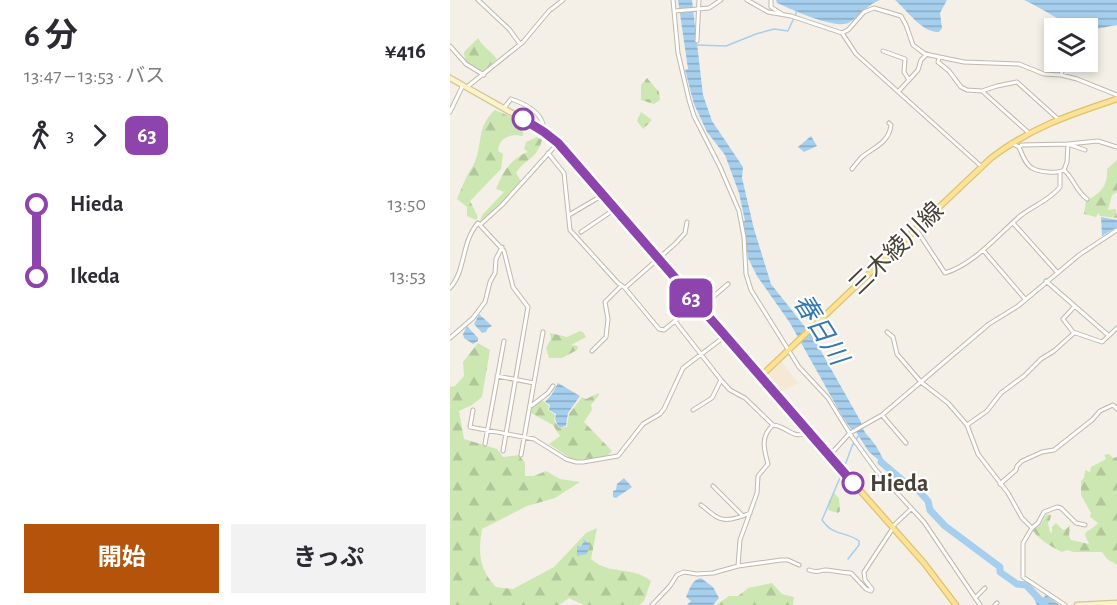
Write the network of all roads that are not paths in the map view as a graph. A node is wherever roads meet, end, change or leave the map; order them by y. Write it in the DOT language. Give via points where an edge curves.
graph roads {
  1 [pos="478,0"];
  2 [pos="562,0"];
  3 [pos="674,0"];
  4 [pos="699,0"];
  5 [pos="721,0"];
  6 [pos="747,0"];
  7 [pos="771,0"];
  8 [pos="698,8"];
  9 [pos="676,11"];
  10 [pos="784,15"];
  11 [pos="842,33"];
  12 [pos="698,41"];
  13 [pos="520,44"];
  14 [pos="450,46"];
  15 [pos="883,51"];
  16 [pos="927,54"];
  17 [pos="939,58"];
  18 [pos="1062,72"];
  19 [pos="484,75"];
  20 [pos="1061,75"];
  21 [pos="450,78"];
  22 [pos="909,80"];
  23 [pos="465,86"];
  24 [pos="898,92"];
  25 [pos="982,92"];
  26 [pos="1117,97"];
  27 [pos="504,108"];
  28 [pos="450,112"];
  29 [pos="1058,119"];
  30 [pos="889,123"];
  31 [pos="544,132"];
  32 [pos="1029,133"];
  33 [pos="558,143"];
  34 [pos="1011,144"];
  35 [pos="1068,144"];
  36 [pos="1019,147"];
  37 [pos="1117,147"];
  38 [pos="1085,150"];
  39 [pos="548,153"];
  40 [pos="982,167"];
  41 [pos="852,169"];
  42 [pos="1062,172"];
  43 [pos="603,195"];
  44 [pos="1087,199"];
  45 [pos="615,209"];
  46 [pos="569,215"];
  47 [pos="687,222"];
  48 [pos="1013,223"];
  49 [pos="480,225"];
  50 [pos="916,229"];
  51 [pos="1117,230"];
  52 [pos="581,232"];
  53 [pos="502,247"];
  54 [pos="983,250"];
  55 [pos="659,260"];
  56 [pos="1057,272"];
  57 [pos="1046,281"];
  58 [pos="728,284"];
  59 [pos="623,287"];
  60 [pos="450,288"];
  61 [pos="1025,299"];
  62 [pos="1074,306"];
  63 [pos="700,308"];
  64 [pos="675,321"];
  65 [pos="1117,327"];
  66 [pos="543,332"];
  67 [pos="888,332"];
  68 [pos="1074,333"];
  69 [pos="1108,335"];
  70 [pos="725,336"];
  71 [pos="450,338"];
  72 [pos="504,341"];
  73 [pos="592,351"];
  74 [pos="789,351"];
  75 [pos="701,355"];
  76 [pos="497,376"];
  77 [pos="760,377"];
  78 [pos="516,380"];
  79 [pos="721,380"];
  80 [pos="921,382"];
  81 [pos="534,383"];
  82 [pos="553,386"];
  83 [pos="530,407"];
  84 [pos="1117,409"];
  85 [pos="473,410"];
  86 [pos="693,410"];
  87 [pos="882,415"];
  88 [pos="773,425"];
  89 [pos="967,425"];
  90 [pos="488,430"];
  91 [pos="808,432"];
  92 [pos="850,433"];
  93 [pos="506,434"];
  94 [pos="524,437"];
  95 [pos="906,443"];
  96 [pos="485,444"];
  97 [pos="502,451"];
  98 [pos="521,455"];
  99 [pos="829,457"];
  100 [pos="1000,484"];
  101 [pos="713,486"];
  102 [pos="701,505"];
  103 [pos="911,508"];
  104 [pos="751,512"];
  105 [pos="743,516"];
  106 [pos="1085,525"];
  107 [pos="892,527"];
  108 [pos="1032,528"];
  109 [pos="800,565"];
  110 [pos="738,566"];
  111 [pos="809,570"];
  112 [pos="985,588"];
  113 [pos="975,598"];
  114 [pos="1117,603"];
  115 [pos="652,605"];
  116 [pos="956,605"];
  117 [pos="980,605"];
  118 [pos="1065,605"];
  119 [pos="1077,605"];
  1 -- 13 [label="street" via="510,29"];
  2 -- 13 [label="street"];
  3 -- 9 [label="street"];
  4 -- 8 [label="street"];
  5 -- 8 [label="street" via="709,8"];
  6 -- 10 [label="street" via="768,12"];
  7 -- 10 [label="street" via="771,7"];
  8 -- 9 [label="street"];
  8 -- 12 [label="street"];
  9 -- 74 [label="street" via="680,63 691,109 739,211 747,281"];
  10 -- 11 [label="street"];
  11 -- 16 [label="street" via="874,8 904,20 913,45"];
  11 -- 24 [label="street" via="856,54"];
  13 -- 19 [label="street"];
  14 -- 19 [label="street" via="466,64"];
  15 -- 22 [label="street" via="905,59 904,72"];
  16 -- 17 [label="street"];
  16 -- 22 [label="street"];
  17 -- 20 [label="street" via="1019,64 1044,74"];
  17 -- 25 [label="street" via="938,62 961,87"];
  18 -- 20 [label="street"];
  19 -- 23 [label="street"];
  20 -- 26 [label="street"];
  21 -- 23 [label="main road"];
  22 -- 24 [label="street"];
  23 -- 27 [label="main road"];
  23 -- 28 [label="street"];
  24 -- 40 [label="street"];
  25 -- 29 [label="street" via="1017,82"];
  25 -- 32 [label="street"];
  26 -- 29 [label="main road, 三木綾川線"];
  27 -- 31 [label="main road"];
  27 -- 31 [label="street" via="511,99 528,106 542,122"];
  29 -- 32 [label="main road, 三木綾川線"];
  30 -- 41 [label="street" via="889,135"];
  31 -- 33 [label="main road"];
  32 -- 34 [label="main road, 三木綾川線"];
  33 -- 39 [label="street"];
  33 -- 43 [label="main road"];
  34 -- 36 [label="street"];
  34 -- 40 [label="main road, 三木綾川線"];
  35 -- 36 [label="street"];
  35 -- 37 [label="street" via="1098,141"];
  35 -- 38 [label="street"];
  35 -- 42 [label="street"];
  36 -- 42 [label="street" via="1031,168"];
  39 -- 46 [label="street" via="564,173"];
  39 -- 49 [label="street"];
  40 -- 50 [label="main road, 三木綾川線"];
  42 -- 44 [label="street" via="1072,178"];
  42 -- 48 [label="street" via="1060,187 1053,196"];
  43 -- 45 [label="main road"];
  43 -- 46 [label="street"];
  45 -- 52 [label="street"];
  45 -- 55 [label="main road"];
  46 -- 59 [label="street" via="570,230"];
  47 -- 55 [label="street" via="685,233"];
  48 -- 54 [label="street"];
  48 -- 56 [label="street"];
  49 -- 53 [label="street"];
  49 -- 60 [label="street" via="471,233 459,275"];
  50 -- 54 [label="street" via="945,273 955,271"];
  50 -- 74 [label="main road, 三木綾川線"];
  51 -- 56 [label="street"];
  53 -- 71 [label="street" via="485,302"];
  53 -- 78 [label="street" via="513,287 528,307"];
  54 -- 61 [label="street"];
  55 -- 59 [label="street"];
  55 -- 63 [label="main road"];
  56 -- 57 [label="street"];
  57 -- 61 [label="street"];
  57 -- 62 [label="street"];
  58 -- 63 [label="street"];
  59 -- 64 [label="street" via="659,329 664,330"];
  59 -- 73 [label="street" via="605,302 606,337"];
  61 -- 80 [label="street"];
  62 -- 68 [label="street" via="1063,319"];
  62 -- 69 [label="street"];
  63 -- 64 [label="street" via="687,311"];
  63 -- 70 [label="main road"];
  64 -- 75 [label="street"];
  65 -- 69 [label="street"];
  66 -- 81 [label="street"];
  67 -- 80 [label="street" via="897,354"];
  68 -- 69 [label="street" via="1102,342"];
  68 -- 89 [label="street"];
  70 -- 75 [label="street"];
  70 -- 77 [label="main road"];
  72 -- 76 [label="street"];
  74 -- 77 [label="main road, 三木綾川線"];
  74 -- 92 [label="street" via="828,398"];
  75 -- 79 [label="street"];
  75 -- 94 [label="street" via="683,368 664,409 644,424 618,456 576,462"];
  76 -- 78 [label="street"];
  76 -- 90 [label="street"];
  77 -- 91 [label="main road"];
  78 -- 81 [label="street"];
  78 -- 93 [label="street"];
  79 -- 86 [label="street" via="712,398"];
  79 -- 88 [label="street"];
  80 -- 87 [label="street"];
  80 -- 89 [label="street" via="948,403"];
  81 -- 83 [label="street"];
  82 -- 83 [label="street"];
  83 -- 94 [label="street"];
  84 -- 100 [label="street" via="1113,405 1103,409 1054,450 1022,461"];
  85 -- 90 [label="street" via="470,427"];
  87 -- 92 [label="street"];
  87 -- 95 [label="street"];
  88 -- 91 [label="street" via="793,435"];
  88 -- 104 [label="street" via="764,436 768,464 758,476"];
  89 -- 100 [label="street" via="978,454"];
  90 -- 93 [label="street"];
  90 -- 96 [label="street"];
  91 -- 99 [label="main road"];
  92 -- 99 [label="street"];
  92 -- 103 [label="street" via="876,470"];
  93 -- 94 [label="street"];
  93 -- 97 [label="street"];
  94 -- 98 [label="street"];
  99 -- 107 [label="main road"];
  100 -- 108 [label="street"];
  101 -- 105 [label="street"];
  102 -- 105 [label="street" via="722,519"];
  103 -- 107 [label="street"];
  103 -- 113 [label="street" via="929,528"];
  104 -- 105 [label="street"];
  104 -- 110 [label="street" via="740,540"];
  106 -- 108 [label="street" via="1076,523 1057,507 1044,512"];
  107 -- 111 [label="street" via="864,572 871,591 851,573"];
  107 -- 116 [label="main road"];
  108 -- 118 [label="street" via="1023,543 1023,577"];
  109 -- 110 [label="street" via="781,560"];
  110 -- 115 [label="street" via="713,573 677,575"];
  112 -- 113 [label="street"];
  113 -- 117 [label="street"];
  114 -- 119 [label="main road"];
}
